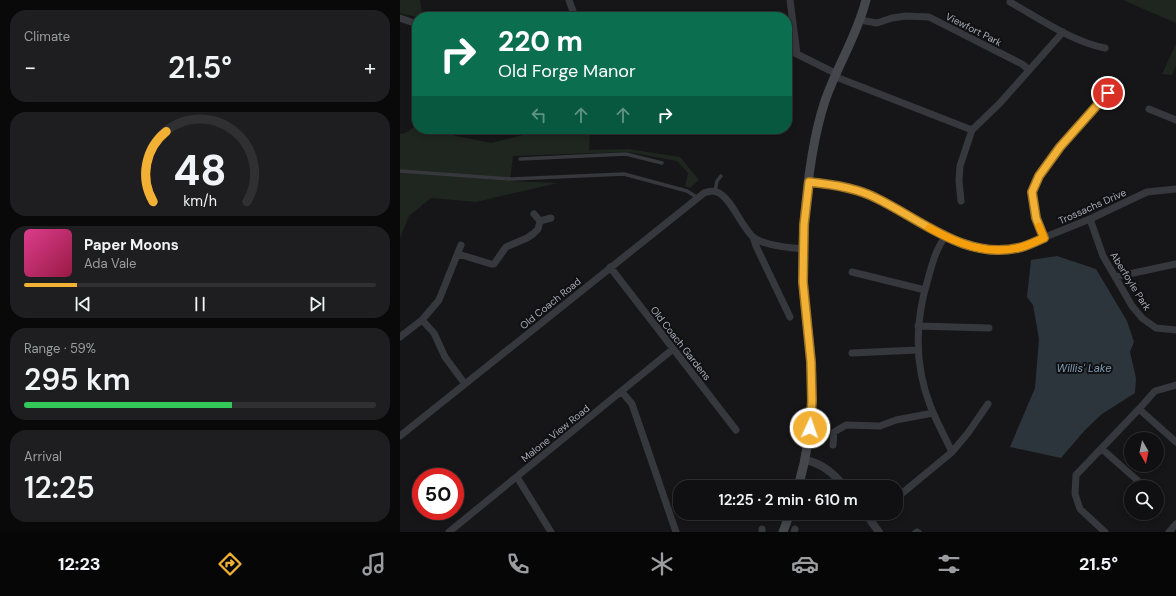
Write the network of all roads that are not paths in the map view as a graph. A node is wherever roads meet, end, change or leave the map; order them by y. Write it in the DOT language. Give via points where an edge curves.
graph roads {
  1 [pos="569,0"];
  2 [pos="790,0"];
  3 [pos="866,0"];
  4 [pos="1010,2"];
  5 [pos="573,12"];
  6 [pos="792,12"];
  7 [pos="792,15"];
  8 [pos="400,18"];
  9 [pos="860,20"];
  10 [pos="412,22"];
  11 [pos="1063,32"];
  12 [pos="1105,48"];
  13 [pos="792,52"];
  14 [pos="797,54"];
  15 [pos="1029,70"];
  16 [pos="836,76"];
  17 [pos="1108,93"];
  18 [pos="1149,109"];
  19 [pos="1176,120"];
  20 [pos="972,130"];
  21 [pos="520,159"];
  22 [pos="662,163"];
  23 [pos="400,171"];
  24 [pos="720,176"];
  25 [pos="809,182"];
  26 [pos="1176,189"];
  27 [pos="715,192"];
  28 [pos="698,198"];
  29 [pos="961,201"];
  30 [pos="534,214"];
  31 [pos="551,218"];
  32 [pos="1090,219"];
  33 [pos="540,221"];
  34 [pos="753,237"];
  35 [pos="945,237"];
  36 [pos="1044,238"];
  37 [pos="460,245"];
  38 [pos="804,249"];
  39 [pos="458,254"];
  40 [pos="1176,264"];
  41 [pos="610,267"];
  42 [pos="852,272"];
  43 [pos="1115,277"];
  44 [pos="924,290"];
  45 [pos="790,317"];
  46 [pos="422,320"];
  47 [pos="918,326"];
  48 [pos="989,328"];
  49 [pos="1176,330"];
  50 [pos="400,337"];
  51 [pos="674,350"];
  52 [pos="917,350"];
  53 [pos="852,353"];
  54 [pos="465,384"];
  55 [pos="1176,385"];
  56 [pos="622,392"];
  57 [pos="988,404"];
  58 [pos="1139,409"];
  59 [pos="934,413"];
  60 [pos="736,430"];
  61 [pos="400,436"];
  62 [pos="1176,442"];
  63 [pos="834,445"];
  64 [pos="1102,449"];
  65 [pos="952,452"];
  66 [pos="805,460"];
  67 [pos="517,477"];
  68 [pos="800,480"];
  69 [pos="838,480"];
  70 [pos="1137,480"];
  71 [pos="903,493"];
  72 [pos="787,520"];
  73 [pos="870,520"];
  74 [pos="1176,524"];
  75 [pos="449,532"];
  76 [pos="551,532"];
  77 [pos="676,532"];
  78 [pos="783,532"];
  79 [pos="879,532"];
  80 [pos="914,532"];
  81 [pos="920,532"];
  82 [pos="1105,532"];
  83 [pos="1169,532"];
  1 -- 5 [label="street"];
  2 -- 6 [label="street"];
  3 -- 9 [label="main road"];
  4 -- 11 [label="street"];
  7 -- 14 [label="street"];
  8 -- 10 [label="street"];
  9 -- 15 [label="street, Viewfort Park" via="877,23 906,16 929,17 1022,64"];
  9 -- 16 [label="main road"];
  11 -- 12 [label="street" via="1091,45"];
  11 -- 15 [label="street"];
  13 -- 14 [label="street"];
  14 -- 16 [label="street"];
  15 -- 20 [label="street"];
  16 -- 20 [label="street"];
  16 -- 25 [label="main road" via="825,101 815,138"];
  17 -- 36 [label="street" via="1060,147 1039,176 1032,192 1036,218"];
  18 -- 19 [label="street"];
  20 -- 29 [label="street" via="960,166"];
  21 -- 22 [label="lane" via="626,154"];
  23 -- 28 [label="lane" via="511,179 624,174 687,191"];
  24 -- 27 [label="lane"];
  25 -- 35 [label="street, Trossachs Drive" via="850,189 876,197"];
  25 -- 38 [label="main road"];
  26 -- 32 [label="street, Trossachs Drive" via="1148,192"];
  27 -- 28 [label="street, Old Coach Road" via="704,193"];
  27 -- 34 [label="street" via="728,202"];
  28 -- 41 [label="street, Old Coach Road"];
  30 -- 33 [label="street"];
  31 -- 33 [label="street"];
  32 -- 36 [label="street, Trossachs Drive"];
  32 -- 43 [label="street, Aberfoyle Park" via="1103,256"];
  33 -- 39 [label="street" via="533,234 506,247 494,264"];
  34 -- 38 [label="street" via="787,248"];
  34 -- 45 [label="street"];
  35 -- 36 [label="street, Trossachs Drive" via="975,248 1002,250"];
  35 -- 44 [label="street" via="939,246"];
  37 -- 39 [label="street"];
  38 -- 66 [label="main road" via="803,282 812,401"];
  39 -- 46 [label="street" via="439,300"];
  40 -- 43 [label="street"];
  41 -- 51 [label="street, Old Coach Gardens"];
  41 -- 54 [label="street, Old Coach Road"];
  42 -- 44 [label="street"];
  43 -- 49 [label="street, Aberfoyle Park" via="1142,318 1156,328"];
  44 -- 47 [label="street"];
  46 -- 50 [label="street"];
  46 -- 54 [label="street" via="434,333 445,357"];
  47 -- 48 [label="street"];
  47 -- 52 [label="street"];
  51 -- 56 [label="street, Malone View Road"];
  51 -- 60 [label="street, Old Coach Gardens"];
  52 -- 53 [label="street"];
  52 -- 59 [label="street"];
  54 -- 61 [label="street, Old Coach Road"];
  55 -- 58 [label="street" via="1154,391"];
  56 -- 67 [label="street, Malone View Road"];
  56 -- 77 [label="street" via="632,404"];
  57 -- 65 [label="street"];
  58 -- 62 [label="street"];
  58 -- 64 [label="street"];
  59 -- 63 [label="street" via="896,420 880,426 846,425 834,432"];
  59 -- 65 [label="street"];
  64 -- 70 [label="street"];
  64 -- 82 [label="street" via="1076,475 1075,494 1080,509"];
  65 -- 71 [label="street"];
  66 -- 68 [label="main road"];
  66 -- 69 [label="street" via="820,464"];
  67 -- 75 [label="street, Malone View Road"];
  67 -- 76 [label="street"];
  72 -- 78 [label="main road"];
  73 -- 79 [label="street"];
  74 -- 83 [label="street"];
  80 -- 81 [label="lane"];
}
